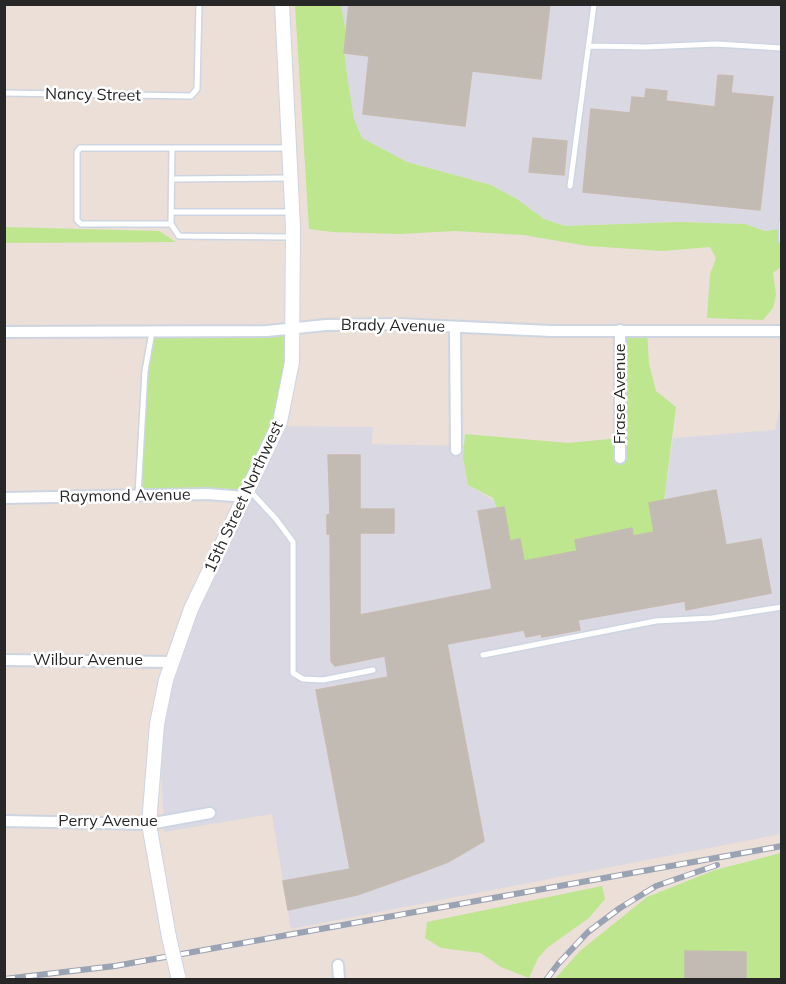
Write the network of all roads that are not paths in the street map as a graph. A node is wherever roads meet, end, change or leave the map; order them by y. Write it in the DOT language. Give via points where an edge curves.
graph roads {
  1 [pos="199,4"];
  2 [pos="282,4"];
  3 [pos="594,4"];
  4 [pos="589,46"];
  5 [pos="782,48"];
  6 [pos="4,93"];
  7 [pos="172,148"];
  8 [pos="290,148"];
  9 [pos="291,178"];
  10 [pos="172,179"];
  11 [pos="570,186"];
  12 [pos="172,212"];
  13 [pos="292,212"];
  14 [pos="782,222"];
  15 [pos="171,224"];
  16 [pos="293,237"];
  17 [pos="782,241"];
  18 [pos="455,327"];
  19 [pos="294,328"];
  20 [pos="152,330"];
  21 [pos="620,330"];
  22 [pos="782,331"];
  23 [pos="4,332"];
  24 [pos="456,450"];
  25 [pos="620,458"];
  26 [pos="247,494"];
  27 [pos="138,495"];
  28 [pos="4,498"];
  29 [pos="782,608"];
  30 [pos="483,655"];
  31 [pos="4,660"];
  32 [pos="171,662"];
  33 [pos="373,670"];
  34 [pos="210,813"];
  35 [pos="4,821"];
  36 [pos="149,824"];
  37 [pos="338,965"];
  38 [pos="178,978"];
  39 [pos="339,980"];
  1 -- 6 [label="lane, Nancy Street" via="197,89 190,96"];
  2 -- 8 [label="street, 15th Street Northwest"];
  3 -- 4 [label="lane"];
  4 -- 5 [label="lane" via="716,44"];
  4 -- 11 [label="lane"];
  7 -- 8 [label="lane"];
  7 -- 10 [label="lane"];
  7 -- 15 [label="lane" via="80,147 77,152 77,220 81,224"];
  8 -- 9 [label="street, 15th Street Northwest"];
  9 -- 10 [label="lane"];
  9 -- 13 [label="street, 15th Street Northwest"];
  10 -- 12 [label="lane"];
  12 -- 13 [label="lane"];
  12 -- 15 [label="lane"];
  13 -- 16 [label="street, 15th Street Northwest"];
  14 -- 17 [label="lane"];
  15 -- 16 [label="lane" via="179,236"];
  16 -- 19 [label="street, 15th Street Northwest"];
  18 -- 19 [label="street, Brady Avenue" via="326,324"];
  18 -- 21 [label="street, Brady Avenue"];
  18 -- 24 [label="street"];
  19 -- 20 [label="street, Brady Avenue"];
  19 -- 26 [label="street, 15th Street Northwest" via="287,396 280,422"];
  20 -- 23 [label="street, Brady Avenue"];
  20 -- 27 [label="lane" via="145,371"];
  21 -- 22 [label="street, Brady Avenue"];
  21 -- 25 [label="street, Frase Avenue"];
  26 -- 27 [label="street, Raymond Avenue"];
  26 -- 32 [label="street, 15th Street Northwest" via="191,609"];
  26 -- 33 [label="lane" via="276,519 293,542 293,673 303,679 324,680"];
  27 -- 28 [label="street, Raymond Avenue"];
  29 -- 30 [label="lane" via="656,621"];
  31 -- 32 [label="street, Wilbur Avenue"];
  32 -- 36 [label="street, 15th Street Northwest" via="157,724"];
  34 -- 36 [label="street, Perry Avenue"];
  35 -- 36 [label="street, Perry Avenue"];
  36 -- 38 [label="street, 15th Street Northwest, bridge"];
  37 -- 39 [label="street"];
}
